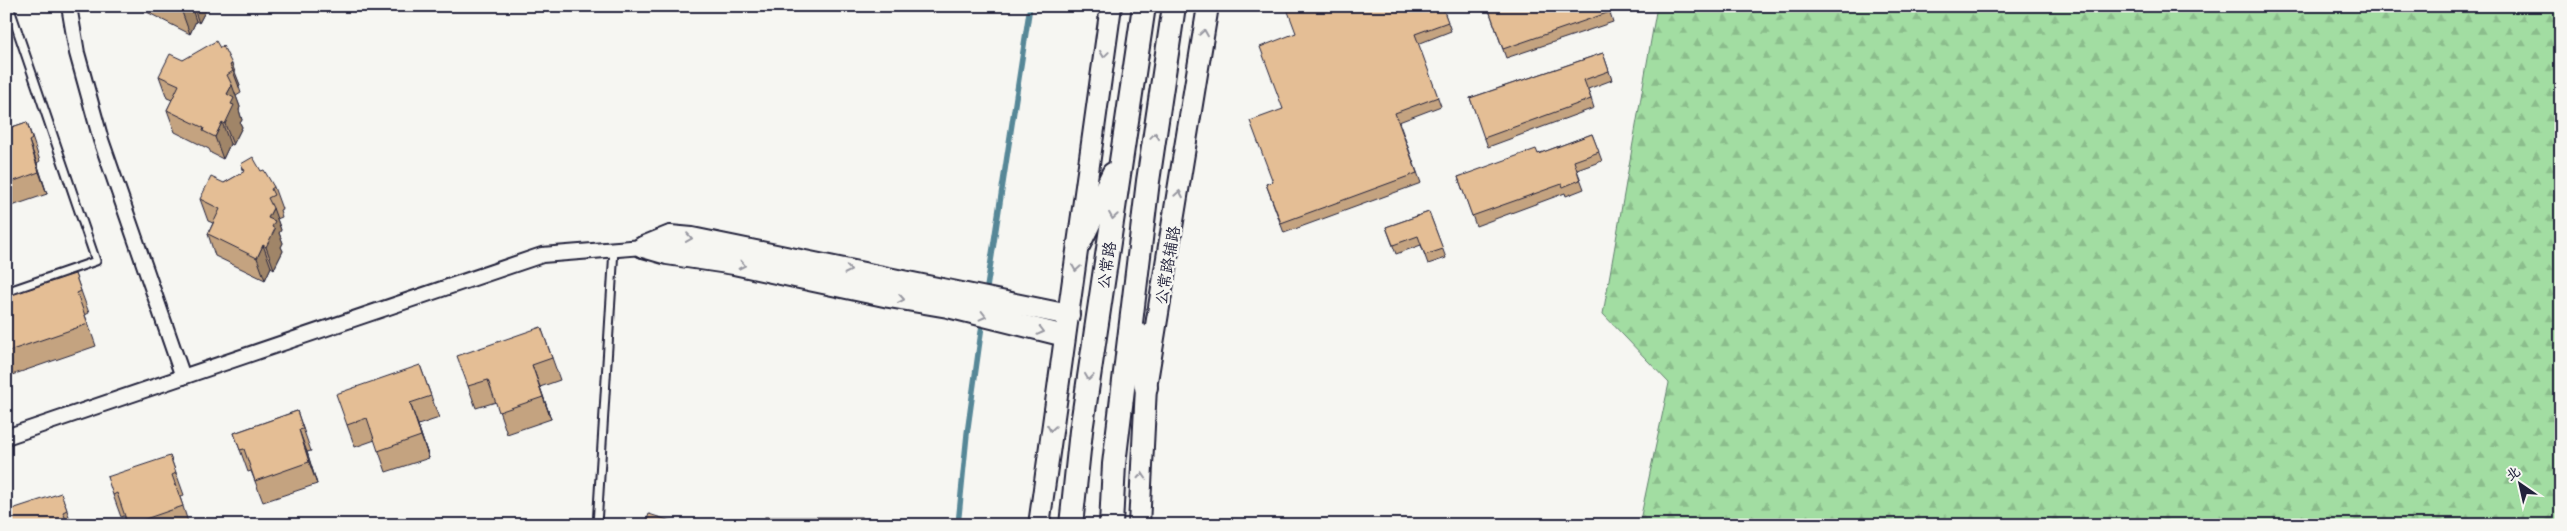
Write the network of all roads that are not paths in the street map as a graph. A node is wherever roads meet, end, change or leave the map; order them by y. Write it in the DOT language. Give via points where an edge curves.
graph roads {
  1 [pos="9,6"];
  2 [pos="69,6"];
  3 [pos="1111,6"];
  4 [pos="1144,6"];
  5 [pos="1174,6"];
  6 [pos="1208,6"];
  7 [pos="1124,151"];
  8 [pos="1079,244"];
  9 [pos="643,247"];
  10 [pos="614,249"];
  11 [pos="6,292"];
  12 [pos="1134,306"];
  13 [pos="1018,315"];
  14 [pos="1068,315"];
  15 [pos="1065,336"];
  16 [pos="183,377"];
  17 [pos="1146,387"];
  18 [pos="6,437"];
  19 [pos="597,525"];
  20 [pos="1039,525"];
  21 [pos="1071,525"];
  22 [pos="1111,525"];
  23 [pos="1139,525"];
  1 -- 11 [label="lane" via="96,261"];
  2 -- 16 [label="street" via="77,53 101,140"];
  3 -- 8 [label="main road, one-way"];
  4 -- 7 [label="main road, 公常路"];
  12 -- 5 [label="main road, 公常路, one-way" via="1148,181"];
  17 -- 6 [label="main road, 公常路辅路, one-way"];
  7 -- 8 [label="main road"];
  7 -- 21 [label="main road, 公常路, one-way" via="1081,431"];
  8 -- 14 [label="main road, one-way"];
  9 -- 10 [label="street"];
  9 -- 13 [label="main road, one-way" via="670,236 692,238"];
  10 -- 16 [label="street" via="542,255"];
  10 -- 19 [label="lane"];
  12 -- 17 [label="main road"];
  12 -- 22 [label="main road, 公常路" via="1114,464"];
  13 -- 14 [label="main road"];
  13 -- 15 [label="main road, one-way"];
  14 -- 15 [label="main road"];
  15 -- 20 [label="main road, one-way"];
  16 -- 18 [label="street"];
  23 -- 17 [label="main road, 公常路辅路, one-way"];
}
